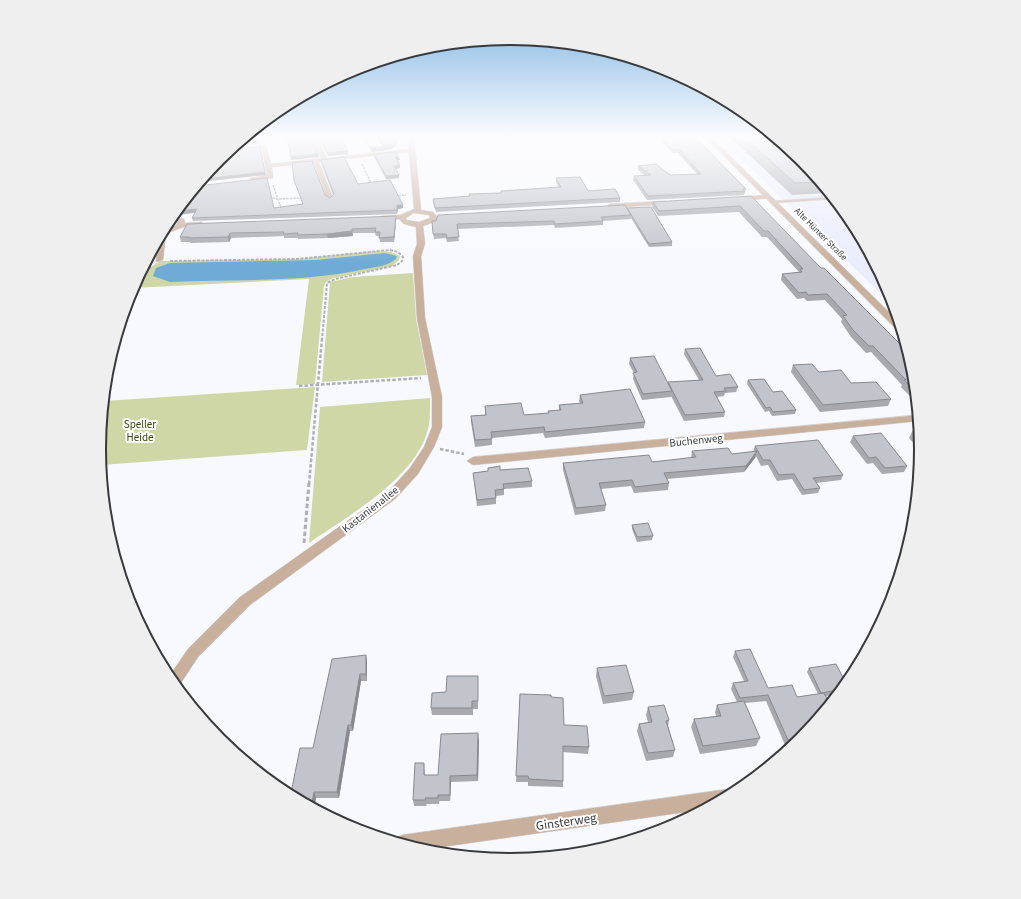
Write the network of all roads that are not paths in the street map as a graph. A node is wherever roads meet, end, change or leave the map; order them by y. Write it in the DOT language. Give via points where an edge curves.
graph roads {
  1 [pos="257,179"];
  2 [pos="323,179"];
  3 [pos="416,179"];
  4 [pos="751,179"];
  5 [pos="249,180"];
  6 [pos="330,198"];
  7 [pos="827,198"];
  8 [pos="729,199"];
  9 [pos="771,199"];
  10 [pos="673,202"];
  11 [pos="602,207"];
  12 [pos="418,211"];
  13 [pos="434,216"];
  14 [pos="442,216"];
  15 [pos="402,217"];
  16 [pos="371,219"];
  17 [pos="178,220"];
  18 [pos="211,224"];
  19 [pos="181,225"];
  20 [pos="419,225"];
  21 [pos="170,231"];
  22 [pos="161,246"];
  23 [pos="159,260"];
  24 [pos="895,323"];
  25 [pos="914,419"];
  26 [pos="473,462"];
  27 [pos="177,678"];
  28 [pos="714,799"];
  29 [pos="415,842"];
  1 -- 5 [label="street"];
  2 -- 6 [label="street"];
  3 -- 12 [label="street"];
  4 -- 9 [label="street, Alte Hünxer Straße"];
  7 -- 9 [label="lane"];
  8 -- 9 [label="street"];
  9 -- 24 [label="street, Alte Hünxer Straße"];
  10 -- 11 [label="street"];
  12 -- 13 [label="street"];
  12 -- 15 [label="street"];
  13 -- 14 [label="street"];
  13 -- 20 [label="street" via="433,220"];
  15 -- 16 [label="street"];
  15 -- 20 [label="street" via="406,223"];
  17 -- 19 [label="street" via="181,221"];
  18 -- 19 [label="street"];
  19 -- 21 [label="street"];
  20 -- 27 [label="street, Kastanienallee" via="421,244 417,256 421,318 437,397 437,427 429,448 414,471 391,496 245,602 193,653"];
  22 -- 23 [label="street"];
  25 -- 26 [label="street, Buchenweg"];
  28 -- 29 [label="street, Ginsterweg"];
}
